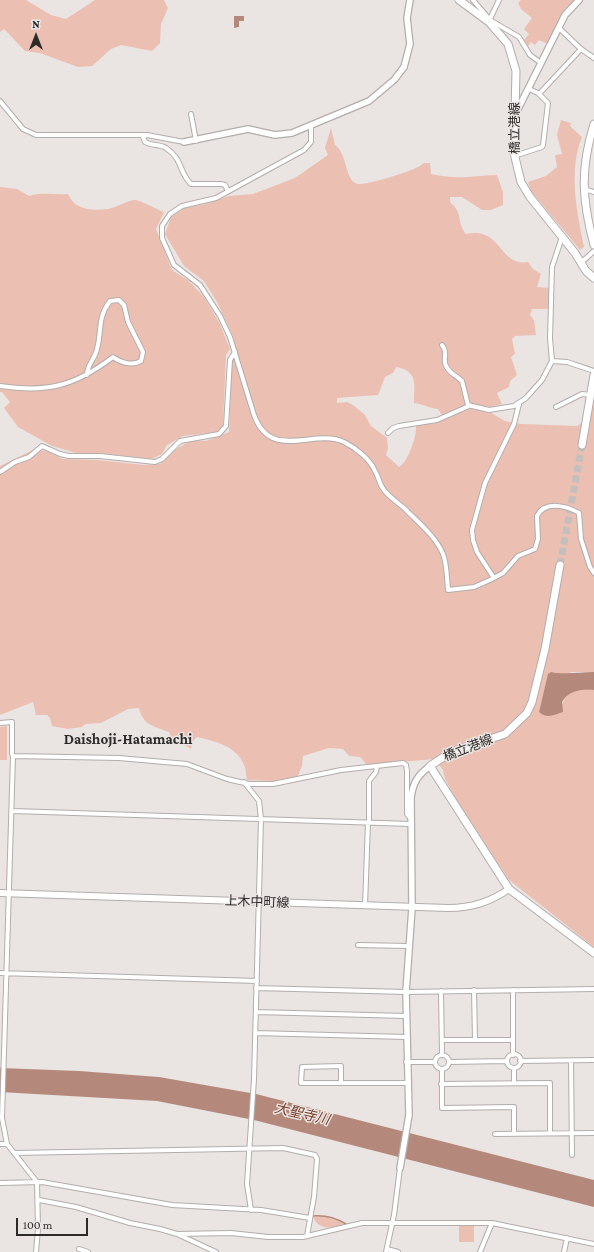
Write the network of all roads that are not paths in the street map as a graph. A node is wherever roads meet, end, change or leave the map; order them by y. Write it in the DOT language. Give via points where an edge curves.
graph roads {
  1 [pos="410,0"];
  2 [pos="458,0"];
  3 [pos="474,0"];
  4 [pos="499,0"];
  5 [pos="579,0"];
  6 [pos="490,21"];
  7 [pos="559,28"];
  8 [pos="581,49"];
  9 [pos="594,58"];
  10 [pos="541,63"];
  11 [pos="529,89"];
  12 [pos="539,94"];
  13 [pos="0,101"];
  14 [pos="190,114"];
  15 [pos="514,116"];
  16 [pos="594,124"];
  17 [pos="311,125"];
  18 [pos="147,135"];
  19 [pos="196,141"];
  20 [pos="184,142"];
  21 [pos="514,156"];
  22 [pos="583,189"];
  23 [pos="228,191"];
  24 [pos="594,192"];
  25 [pos="562,237"];
  26 [pos="594,246"];
  27 [pos="594,251"];
  28 [pos="580,260"];
  29 [pos="594,278"];
  30 [pos="442,346"];
  31 [pos="235,352"];
  32 [pos="552,361"];
  33 [pos="594,371"];
  34 [pos="87,375"];
  35 [pos="594,375"];
  36 [pos="0,386"];
  37 [pos="591,395"];
  38 [pos="519,404"];
  39 [pos="469,406"];
  40 [pos="556,408"];
  41 [pos="388,433"];
  42 [pos="582,445"];
  43 [pos="0,472"];
  44 [pos="560,565"];
  45 [pos="594,573"];
  46 [pos="494,578"];
  47 [pos="0,723"];
  48 [pos="14,756"];
  49 [pos="376,766"];
  50 [pos="430,766"];
  51 [pos="244,782"];
  52 [pos="13,811"];
  53 [pos="261,819"];
  54 [pos="368,822"];
  55 [pos="411,822"];
  56 [pos="509,889"];
  57 [pos="0,893"];
  58 [pos="10,893"];
  59 [pos="259,902"];
  60 [pos="365,907"];
  61 [pos="412,908"];
  62 [pos="358,945"];
  63 [pos="409,946"];
  64 [pos="594,953"];
  65 [pos="0,973"];
  66 [pos="8,973"];
  67 [pos="256,981"];
  68 [pos="256,988"];
  69 [pos="594,989"];
  70 [pos="474,990"];
  71 [pos="513,990"];
  72 [pos="441,991"];
  73 [pos="406,992"];
  74 [pos="256,1012"];
  75 [pos="406,1016"];
  76 [pos="255,1033"];
  77 [pos="406,1037"];
  78 [pos="442,1040"];
  79 [pos="475,1040"];
  80 [pos="513,1040"];
  81 [pos="442,1055"];
  82 [pos="513,1055"];
  83 [pos="571,1060"];
  84 [pos="594,1060"];
  85 [pos="520,1061"];
  86 [pos="406,1062"];
  87 [pos="435,1062"];
  88 [pos="449,1062"];
  89 [pos="507,1062"];
  90 [pos="514,1068"];
  91 [pos="442,1069"];
  92 [pos="341,1083"];
  93 [pos="407,1083"];
  94 [pos="514,1083"];
  95 [pos="441,1084"];
  96 [pos="550,1133"];
  97 [pos="572,1133"];
  98 [pos="594,1133"];
  99 [pos="495,1134"];
  100 [pos="514,1134"];
  101 [pos="0,1144"];
  102 [pos="7,1144"];
  103 [pos="249,1150"];
  104 [pos="14,1153"];
  105 [pos="572,1155"];
  106 [pos="400,1168"];
  107 [pos="37,1182"];
  108 [pos="0,1183"];
  109 [pos="39,1200"];
  110 [pos="251,1210"];
  111 [pos="310,1218"];
  112 [pos="492,1222"];
  113 [pos="392,1223"];
  114 [pos="177,1234"];
  115 [pos="307,1236"];
  116 [pos="567,1238"];
  117 [pos="594,1244"];
  118 [pos="79,1249"];
  119 [pos="387,1250"];
  120 [pos="36,1252"];
  121 [pos="88,1252"];
  122 [pos="216,1252"];
  123 [pos="398,1252"];
  124 [pos="480,1252"];
  125 [pos="564,1252"];
  1 -- 17 [label="street" via="407,18 410,48 400,74 369,101"];
  2 -- 6 [label="main road, 橋立港線"];
  3 -- 6 [label="street"];
  4 -- 6 [label="street"];
  5 -- 7 [label="street"];
  6 -- 10 [label="street" via="519,37 530,55"];
  6 -- 15 [label="main road, 橋立港線" via="506,40 514,60"];
  7 -- 8 [label="street"];
  7 -- 10 [label="street"];
  8 -- 9 [label="street"];
  8 -- 12 [label="street"];
  10 -- 11 [label="street"];
  11 -- 12 [label="street"];
  11 -- 15 [label="street"];
  12 -- 21 [label="street" via="548,106 543,145"];
  13 -- 18 [label="street" via="23,129 36,135"];
  14 -- 19 [label="street"];
  15 -- 21 [label="main road, 橋立港線"];
  16 -- 22 [label="main road" via="585,160"];
  17 -- 19 [label="street" via="284,134 248,130"];
  17 -- 23 [label="street" via="311,142 304,150"];
  18 -- 20 [label="street"];
  18 -- 23 [label="street" via="143,137 145,142 162,146 176,156 191,184 225,185"];
  19 -- 20 [label="street"];
  21 -- 25 [label="main road, 橋立港線" via="525,190"];
  22 -- 24 [label="street"];
  22 -- 26 [label="main road"];
  23 -- 31 [label="street" via="209,201 192,202 182,206 167,217 161,231 174,265 205,291 220,316"];
  25 -- 28 [label="main road, 橋立港線"];
  25 -- 32 [label="street" via="552,267"];
  27 -- 28 [label="street" via="584,260"];
  28 -- 29 [label="main road, 橋立港線" via="586,271"];
  30 -- 39 [label="street" via="446,351 446,366 452,375 461,379"];
  31 -- 43 [label="street" via="230,360 226,426 219,434 180,441 162,459 155,462 64,455 42,446 29,457"];
  31 -- 46 [label="street" via="254,414 263,430 276,439 287,442 337,440 362,455 375,470 385,492 420,524 437,544 444,559 448,590 474,587"];
  32 -- 33 [label="street" via="566,362"];
  32 -- 38 [label="street" via="538,387"];
  34 -- 34 [label="street" via="113,358 126,363 138,362 142,358 143,352 128,322 124,305 119,300 110,301 102,316 97,350 87,368"];
  34 -- 36 [label="street" via="56,387 24,389"];
  35 -- 37 [label="main road"];
  37 -- 40 [label="street" via="582,394"];
  37 -- 42 [label="main road"];
  38 -- 39 [label="street" via="489,410"];
  38 -- 46 [label="street" via="514,424 485,483 472,530 477,552"];
  39 -- 41 [label="street" via="437,420 399,426"];
  44 -- 50 [label="main road, 橋立港線" via="545,648 527,713 505,734 450,752"];
  45 -- 46 [label="street" via="581,539 579,513 554,505 537,516 536,549 518,556"];
  47 -- 48 [label="street" via="12,722"];
  48 -- 51 [label="street" via="119,758 187,764 227,779"];
  48 -- 52 [label="street"];
  49 -- 51 [label="street" via="334,771 273,784"];
  49 -- 54 [label="street" via="376,772 369,781"];
  49 -- 55 [label="street" via="400,763 406,765 407,814"];
  50 -- 55 [label="street" via="418,775 413,786"];
  50 -- 56 [label="main road, 橋立港線"];
  51 -- 53 [label="street" via="259,801"];
  52 -- 53 [label="street"];
  52 -- 58 [label="street"];
  53 -- 54 [label="street"];
  53 -- 59 [label="street"];
  54 -- 55 [label="street"];
  54 -- 60 [label="street"];
  55 -- 61 [label="street"];
  56 -- 61 [label="main road, 上木中町線" via="490,901 470,907"];
  56 -- 64 [label="main road, 橋立港線"];
  57 -- 58 [label="main road, 上木中町線"];
  58 -- 59 [label="main road, 上木中町線"];
  58 -- 66 [label="street"];
  59 -- 60 [label="main road, 上木中町線"];
  59 -- 67 [label="street"];
  60 -- 61 [label="main road, 上木中町線"];
  61 -- 63 [label="street"];
  62 -- 63 [label="street"];
  63 -- 73 [label="street"];
  65 -- 66 [label="street"];
  66 -- 67 [label="street"];
  66 -- 102 [label="street" via="2,1118"];
  67 -- 68 [label="street"];
  68 -- 73 [label="street"];
  68 -- 74 [label="street"];
  69 -- 71 [label="street"];
  70 -- 71 [label="street"];
  70 -- 72 [label="street"];
  70 -- 79 [label="street"];
  71 -- 80 [label="street"];
  72 -- 73 [label="street"];
  72 -- 78 [label="street"];
  73 -- 75 [label="street"];
  74 -- 75 [label="street"];
  74 -- 76 [label="street"];
  75 -- 77 [label="street"];
  76 -- 77 [label="street"];
  76 -- 103 [label="street"];
  77 -- 86 [label="street"];
  78 -- 79 [label="street"];
  78 -- 81 [label="street"];
  79 -- 80 [label="street"];
  80 -- 82 [label="street"];
  81 -- 87 [label="street" via="436,1057"];
  81 -- 88 [label="street" via="447,1057"];
  82 -- 85 [label="street" via="519,1057"];
  82 -- 89 [label="street"];
  83 -- 84 [label="street"];
  83 -- 85 [label="street"];
  83 -- 97 [label="street"];
  85 -- 90 [label="street"];
  86 -- 87 [label="street"];
  86 -- 93 [label="street"];
  87 -- 91 [label="street" via="436,1066"];
  88 -- 89 [label="street"];
  88 -- 91 [label="street"];
  89 -- 90 [label="street"];
  90 -- 94 [label="street"];
  91 -- 95 [label="street"];
  92 -- 92 [label="street" via="301,1083 302,1067 341,1066"];
  92 -- 93 [label="street"];
  93 -- 106 [label="street" via="408,1121"];
  94 -- 95 [label="street"];
  94 -- 96 [label="street" via="550,1083"];
  95 -- 100 [label="street" via="442,1108 514,1107"];
  96 -- 97 [label="street"];
  96 -- 100 [label="street"];
  97 -- 98 [label="street"];
  97 -- 105 [label="street"];
  99 -- 100 [label="street"];
  101 -- 102 [label="street"];
  102 -- 104 [label="street"];
  103 -- 104 [label="street"];
  103 -- 110 [label="street" via="248,1184"];
  103 -- 111 [label="street" via="286,1149 315,1155 315,1190"];
  104 -- 107 [label="street"];
  106 -- 113 [label="street"];
  107 -- 108 [label="street"];
  107 -- 109 [label="street"];
  107 -- 110 [label="street" via="172,1204"];
  109 -- 114 [label="street" via="76,1207"];
  109 -- 120 [label="street"];
  110 -- 111 [label="street"];
  111 -- 115 [label="street"];
  112 -- 113 [label="street"];
  112 -- 116 [label="street"];
  112 -- 124 [label="street"];
  113 -- 115 [label="street" via="362,1223"];
  113 -- 119 [label="street"];
  114 -- 115 [label="street"];
  114 -- 122 [label="street"];
  116 -- 117 [label="street"];
  116 -- 125 [label="street"];
  118 -- 121 [label="street"];
  119 -- 123 [label="street"];
}
